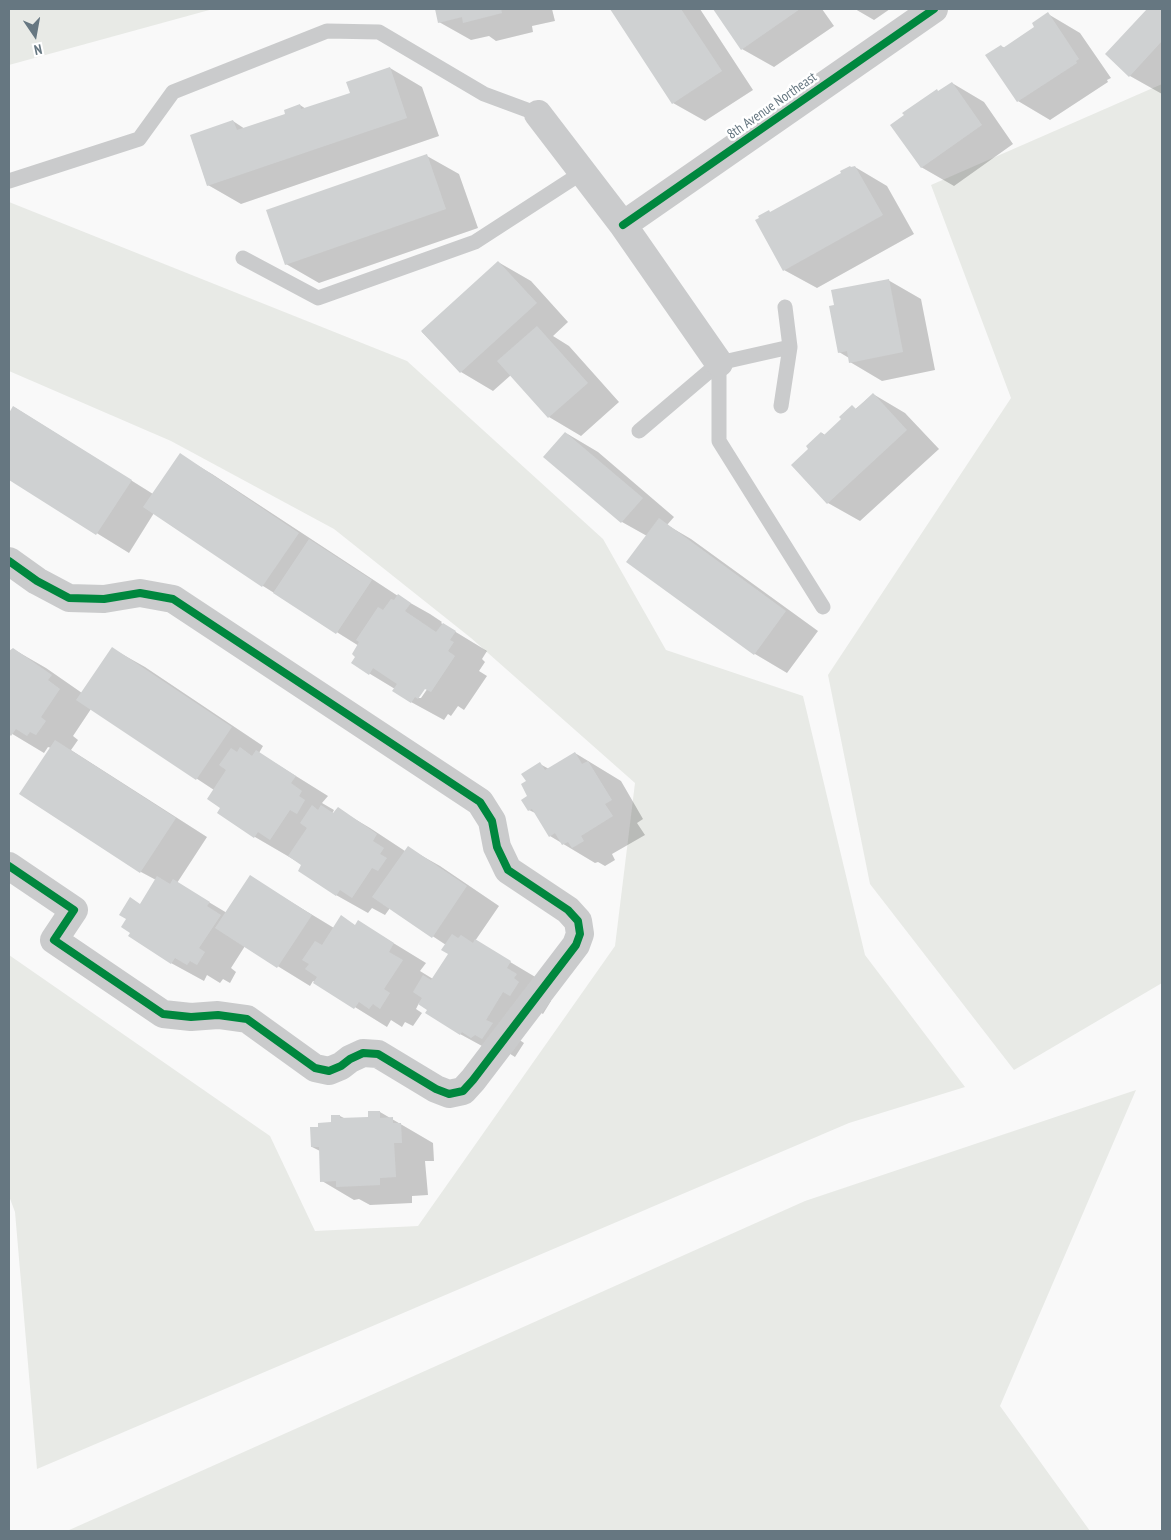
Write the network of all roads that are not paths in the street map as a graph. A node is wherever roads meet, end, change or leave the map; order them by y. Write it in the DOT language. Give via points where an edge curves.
graph roads {
  1 [pos="934,9"];
  2 [pos="538,114"];
  3 [pos="583,172"];
  4 [pos="9,181"];
  5 [pos="623,225"];
  6 [pos="243,258"];
  7 [pos="785,308"];
  8 [pos="790,347"];
  9 [pos="719,363"];
  10 [pos="781,406"];
  11 [pos="639,431"];
  12 [pos="9,560"];
  13 [pos="823,607"];
  14 [pos="9,866"];
  1 -- 5 [label="street, 8th Avenue Northeast"];
  2 -- 3 [label="street"];
  2 -- 4 [label="lane" via="484,94 379,32 326,31 173,92 139,139"];
  3 -- 5 [label="street"];
  3 -- 6 [label="lane" via="475,242 318,298"];
  5 -- 9 [label="street"];
  7 -- 8 [label="lane"];
  8 -- 9 [label="lane"];
  8 -- 10 [label="lane"];
  9 -- 11 [label="lane"];
  9 -- 13 [label="lane" via="719,441"];
  12 -- 14 [label="street" via="69,598 104,599 140,593 173,599 480,802 492,822 497,847 508,870 568,910 578,921 580,934 576,945 473,1080 463,1091 450,1094 378,1054 363,1053 329,1071 316,1068 247,1019 163,1014 54,940 74,910"];
}
